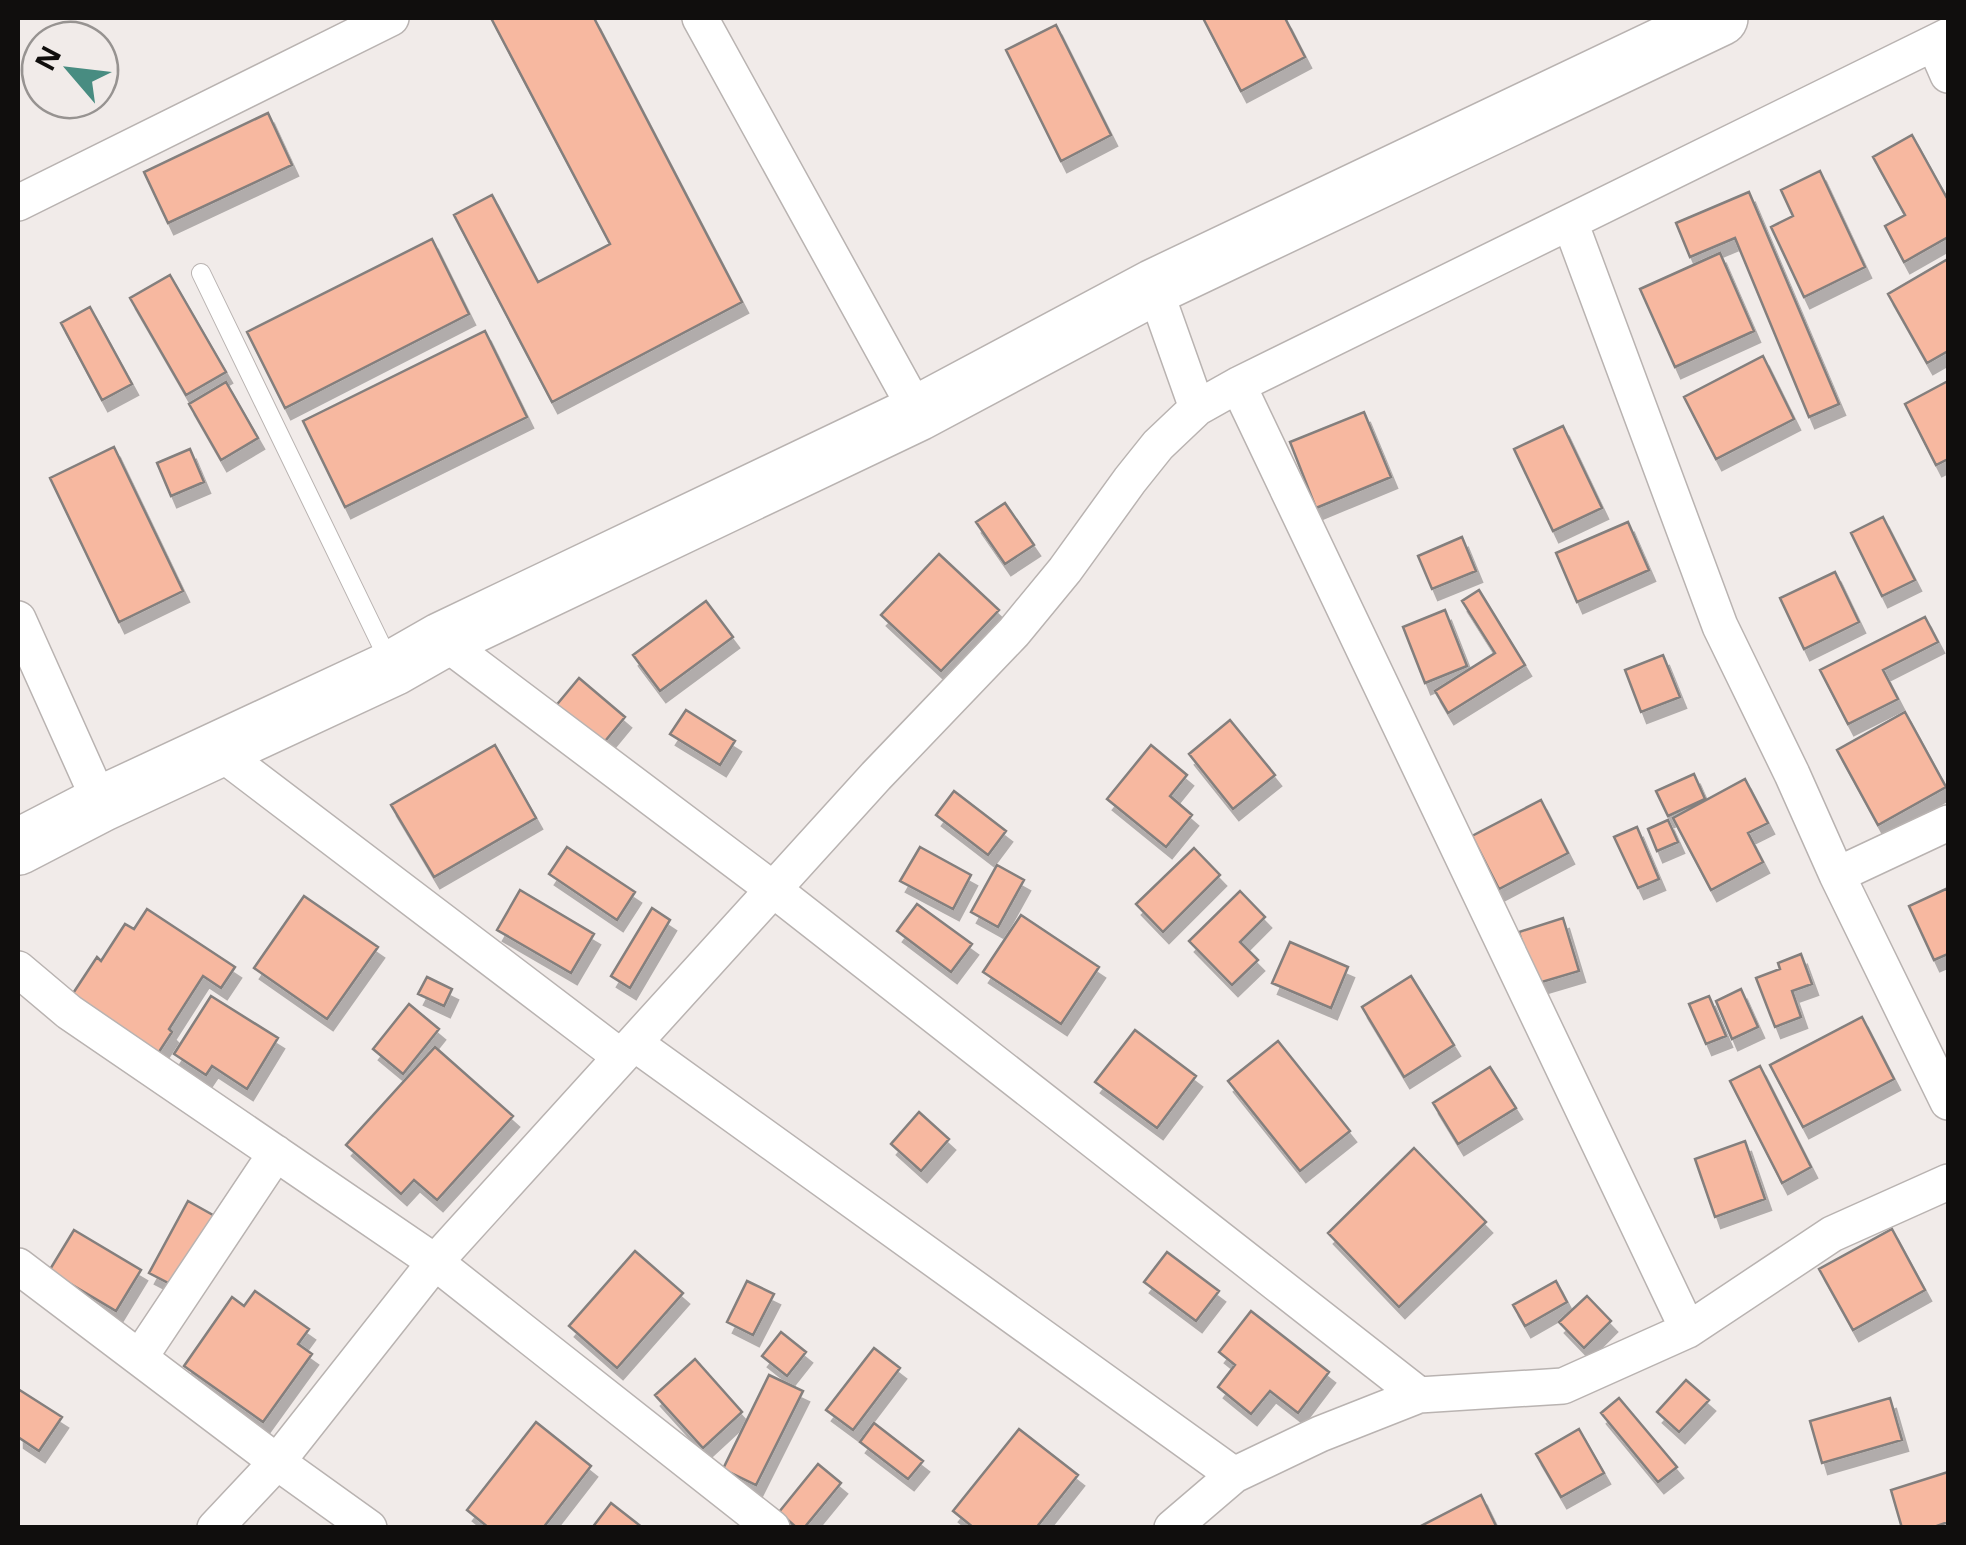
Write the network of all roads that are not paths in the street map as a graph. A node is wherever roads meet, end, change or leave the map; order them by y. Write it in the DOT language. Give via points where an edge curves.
graph roads {
  1 [pos="391,18"];
  2 [pos="700,18"];
  3 [pos="1720,18"];
  4 [pos="1941,39"];
  5 [pos="1948,75"];
  6 [pos="18,203"];
  7 [pos="1570,222"];
  8 [pos="201,273"];
  9 [pos="1154,287"];
  10 [pos="1238,385"];
  11 [pos="1197,408"];
  12 [pos="918,412"];
  13 [pos="18,619"];
  14 [pos="442,640"];
  15 [pos="393,668"];
  16 [pos="216,749"];
  17 [pos="101,804"];
  18 [pos="1948,822"];
  19 [pos="18,847"];
  20 [pos="1836,875"];
  21 [pos="774,890"];
  22 [pos="18,969"];
  23 [pos="628,1050"];
  24 [pos="1948,1102"];
  25 [pos="276,1154"];
  26 [pos="1948,1182"];
  27 [pos="435,1262"];
  28 [pos="18,1266"];
  29 [pos="1688,1330"];
  30 [pos="140,1357"];
  31 [pos="1419,1395"];
  32 [pos="277,1462"];
  33 [pos="1234,1475"];
  34 [pos="215,1528"];
  35 [pos="369,1528"];
  36 [pos="772,1528"];
  37 [pos="1172,1528"];
  1 -- 6 [label="street"];
  2 -- 12 [label="street"];
  3 -- 9 [label="main road"];
  4 -- 5 [label="street"];
  4 -- 7 [label="street"];
  7 -- 10 [label="street"];
  7 -- 20 [label="street" via="1720,626"];
  8 -- 15 [label="lane"];
  9 -- 11 [label="street"];
  9 -- 12 [label="main road"];
  10 -- 11 [label="street"];
  10 -- 29 [label="street"];
  11 -- 21 [label="street" via="1158,445 1014,632"];
  12 -- 14 [label="main road"];
  13 -- 17 [label="street"];
  14 -- 15 [label="main road"];
  14 -- 21 [label="street"];
  15 -- 16 [label="main road"];
  16 -- 17 [label="main road"];
  16 -- 23 [label="street"];
  17 -- 19 [label="main road"];
  18 -- 20 [label="street"];
  20 -- 24 [label="street"];
  21 -- 23 [label="street"];
  21 -- 31 [label="street"];
  22 -- 25 [label="street" via="68,1012"];
  23 -- 27 [label="street"];
  23 -- 33 [label="street"];
  25 -- 27 [label="street"];
  25 -- 30 [label="street"];
  26 -- 29 [label="street" via="1832,1234"];
  27 -- 32 [label="street"];
  27 -- 36 [label="street"];
  28 -- 30 [label="street"];
  29 -- 31 [label="street" via="1563,1386"];
  30 -- 32 [label="street"];
  31 -- 33 [label="street"];
  32 -- 34 [label="street"];
  32 -- 35 [label="street"];
  33 -- 37 [label="street"];
}
